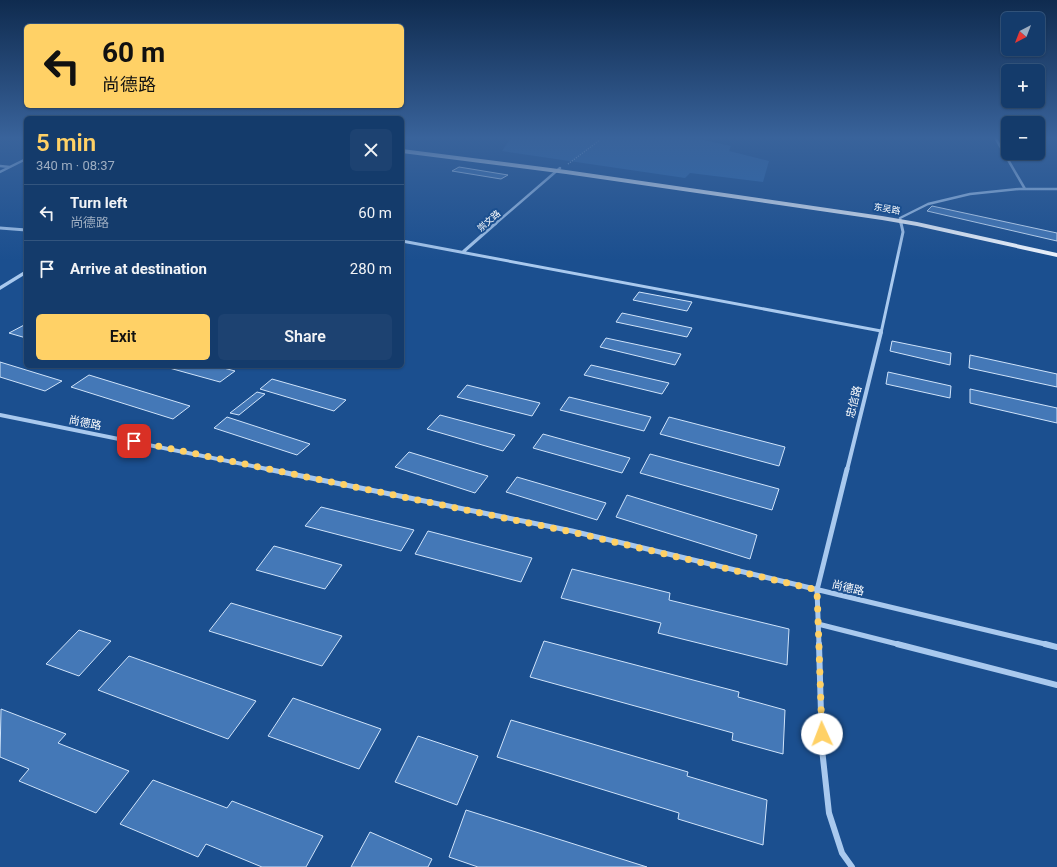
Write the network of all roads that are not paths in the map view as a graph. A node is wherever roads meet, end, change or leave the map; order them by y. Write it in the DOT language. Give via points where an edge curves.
graph roads {
  1 [pos="546,179"];
  2 [pos="630,179"];
  3 [pos="1019,179"];
  4 [pos="1025,189"];
  5 [pos="1057,189"];
  6 [pos="900,219"];
  7 [pos="0,228"];
  8 [pos="24,230"];
  9 [pos="404,241"];
  10 [pos="463,252"];
  11 [pos="1057,252"];
  12 [pos="1057,255"];
  13 [pos="24,273"];
  14 [pos="0,288"];
  15 [pos="881,331"];
  16 [pos="0,415"];
  17 [pos="817,590"];
  18 [pos="818,624"];
  19 [pos="1057,647"];
  20 [pos="1057,685"];
  21 [pos="852,867"];
  1 -- 10 [label="street, 崇文路"];
  2 -- 6 [label="main road, 东吴路"];
  3 -- 4 [label="street"];
  4 -- 5 [label="street"];
  4 -- 6 [label="street" via="970,194 928,204"];
  6 -- 11 [label="main road, 东吴路"];
  6 -- 12 [label="main road, 东吴路"];
  6 -- 15 [label="street, 忠信路" via="903,232"];
  7 -- 8 [label="street"];
  9 -- 10 [label="street"];
  10 -- 15 [label="street"];
  13 -- 14 [label="street"];
  15 -- 17 [label="street, 忠信路"];
  16 -- 17 [label="street, 尚德路" via="564,530"];
  17 -- 18 [label="street, 忠信路"];
  17 -- 19 [label="street, 尚德路"];
  18 -- 20 [label="street"];
  18 -- 21 [label="street, 忠信路" via="822,749 829,813 842,853"];
}
